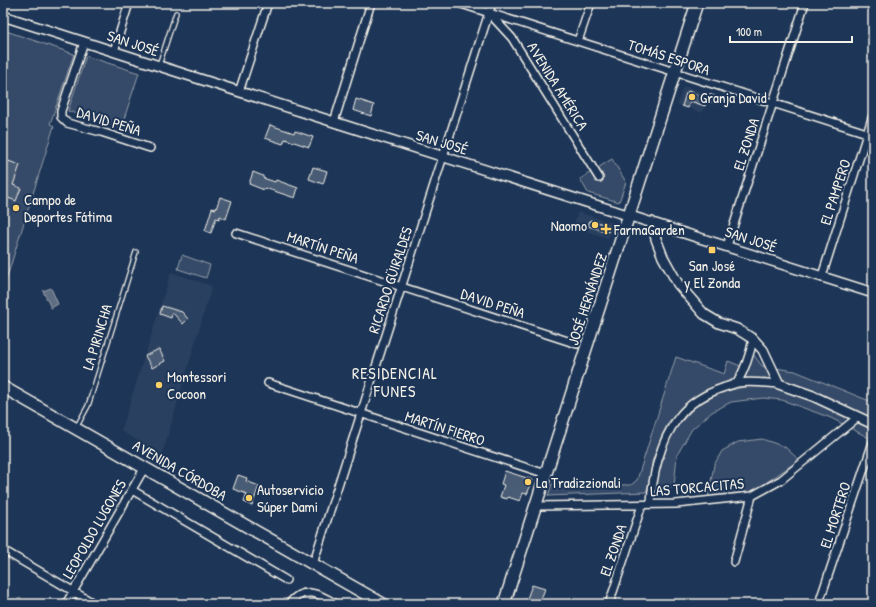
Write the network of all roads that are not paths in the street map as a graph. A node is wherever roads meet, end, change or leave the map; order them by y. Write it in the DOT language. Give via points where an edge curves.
graph roads {
  1 [pos="129,3"];
  2 [pos="268,3"];
  3 [pos="371,3"];
  4 [pos="458,3"];
  5 [pos="492,3"];
  6 [pos="591,3"];
  7 [pos="697,3"];
  8 [pos="805,3"];
  9 [pos="176,13"];
  10 [pos="489,13"];
  11 [pos="3,16"];
  12 [pos="578,41"];
  13 [pos="84,42"];
  14 [pos="114,51"];
  15 [pos="159,66"];
  16 [pos="675,72"];
  17 [pos="240,92"];
  18 [pos="773,104"];
  19 [pos="873,115"];
  20 [pos="334,122"];
  21 [pos="870,134"];
  22 [pos="150,148"];
  23 [pos="443,156"];
  24 [pos="599,178"];
  25 [pos="629,215"];
  26 [pos="652,222"];
  27 [pos="236,233"];
  28 [pos="727,246"];
  29 [pos="136,252"];
  30 [pos="822,276"];
  31 [pos="402,287"];
  32 [pos="873,293"];
  33 [pos="753,339"];
  34 [pos="577,344"];
  35 [pos="268,383"];
  36 [pos="737,383"];
  37 [pos="779,384"];
  38 [pos="3,387"];
  39 [pos="361,414"];
  40 [pos="858,417"];
  41 [pos="873,424"];
  42 [pos="76,428"];
  43 [pos="873,442"];
  44 [pos="145,467"];
  45 [pos="546,474"];
  46 [pos="132,490"];
  47 [pos="752,496"];
  48 [pos="651,504"];
  49 [pos="642,505"];
  50 [pos="536,506"];
  51 [pos="3,550"];
  52 [pos="734,562"];
  53 [pos="313,564"];
  54 [pos="286,580"];
  55 [pos="73,591"];
  56 [pos="821,597"];
  57 [pos="66,604"];
  58 [pos="95,604"];
  59 [pos="289,604"];
  60 [pos="336,604"];
  61 [pos="383,604"];
  62 [pos="504,604"];
  63 [pos="609,604"];
  1 -- 14 [label="street"];
  2 -- 17 [label="street"];
  3 -- 20 [label="street"];
  4 -- 10 [label="street, TOMÁS ESPORA"];
  5 -- 10 [label="street, RICARDO GÜIRALDES"];
  6 -- 12 [label="street"];
  7 -- 16 [label="main road, JOSÉ HERNÁNDEZ"];
  8 -- 18 [label="street, EL ZONDA"];
  9 -- 15 [label="lane"];
  10 -- 12 [label="street, TOMÁS ESPORA"];
  10 -- 23 [label="street, RICARDO GÜIRALDES"];
  10 -- 24 [label="street, AVENIDA AMÉRICA" via="512,38"];
  11 -- 13 [label="street, SAN JOSÉ"];
  12 -- 16 [label="street, TOMÁS ESPORA"];
  13 -- 14 [label="street, SAN JOSÉ"];
  13 -- 22 [label="street, DAVID PEÑA" via="61,117 67,122"];
  14 -- 15 [label="street, SAN JOSÉ"];
  15 -- 17 [label="street, SAN JOSÉ"];
  16 -- 18 [label="street, TOMÁS ESPORA"];
  16 -- 25 [label="main road, JOSÉ HERNÁNDEZ"];
  17 -- 20 [label="street, SAN JOSÉ"];
  18 -- 21 [label="street, TOMÁS ESPORA"];
  18 -- 28 [label="street, EL ZONDA"];
  19 -- 21 [label="street, EL PAMPERO"];
  20 -- 23 [label="street, SAN JOSÉ"];
  21 -- 30 [label="street, EL PAMPERO"];
  23 -- 25 [label="street, SAN JOSÉ"];
  23 -- 31 [label="street, RICARDO GÜIRALDES"];
  25 -- 26 [label="street, SAN JOSÉ"];
  25 -- 45 [label="main road, JOSÉ HERNÁNDEZ"];
  26 -- 28 [label="street, SAN JOSÉ"];
  26 -- 33 [label="street" via="663,257 678,284 704,314"];
  27 -- 31 [label="street, MARTÍN PEÑA"];
  28 -- 30 [label="street, SAN JOSÉ"];
  29 -- 42 [label="lane, LA PIRINCHA" via="88,406"];
  30 -- 32 [label="street, SAN JOSÉ"];
  31 -- 34 [label="street, DAVID PEÑA"];
  31 -- 39 [label="street, RICARDO GÜIRALDES"];
  33 -- 36 [label="street"];
  33 -- 37 [label="street" via="763,350"];
  35 -- 39 [label="street, MARTÍN FIERRO"];
  36 -- 37 [label="street"];
  36 -- 48 [label="street" via="696,400 678,418 666,438 658,461"];
  37 -- 40 [label="street" via="813,396"];
  38 -- 42 [label="main road, AVENIDA CÓRDOBA"];
  39 -- 45 [label="street, MARTÍN FIERRO"];
  39 -- 53 [label="street, RICARDO GÜIRALDES"];
  40 -- 41 [label="street"];
  40 -- 47 [label="street, LAS TORCACITAS" via="781,480"];
  42 -- 44 [label="main road, AVENIDA CÓRDOBA"];
  43 -- 56 [label="street, EL MORTERO"];
  44 -- 46 [label="street, LEOPOLDO LUGONES"];
  44 -- 53 [label="main road, AVENIDA CÓRDOBA"];
  45 -- 50 [label="main road, JOSÉ HERNÁNDEZ"];
  46 -- 54 [label="street"];
  46 -- 55 [label="street, LEOPOLDO LUGONES"];
  47 -- 48 [label="street, LAS TORCACITAS"];
  47 -- 52 [label="street"];
  48 -- 49 [label="street, LAS TORCACITAS"];
  49 -- 50 [label="street, LAS TORCACITAS"];
  49 -- 63 [label="street, EL ZONDA"];
  50 -- 62 [label="main road, JOSÉ HERNÁNDEZ"];
  51 -- 55 [label="street"];
  53 -- 61 [label="main road, AVENIDA CÓRDOBA"];
  55 -- 57 [label="street, LEOPOLDO LUGONES"];
  55 -- 58 [label="street"];
  59 -- 60 [label="street" via="298,595 308,592"];
}
